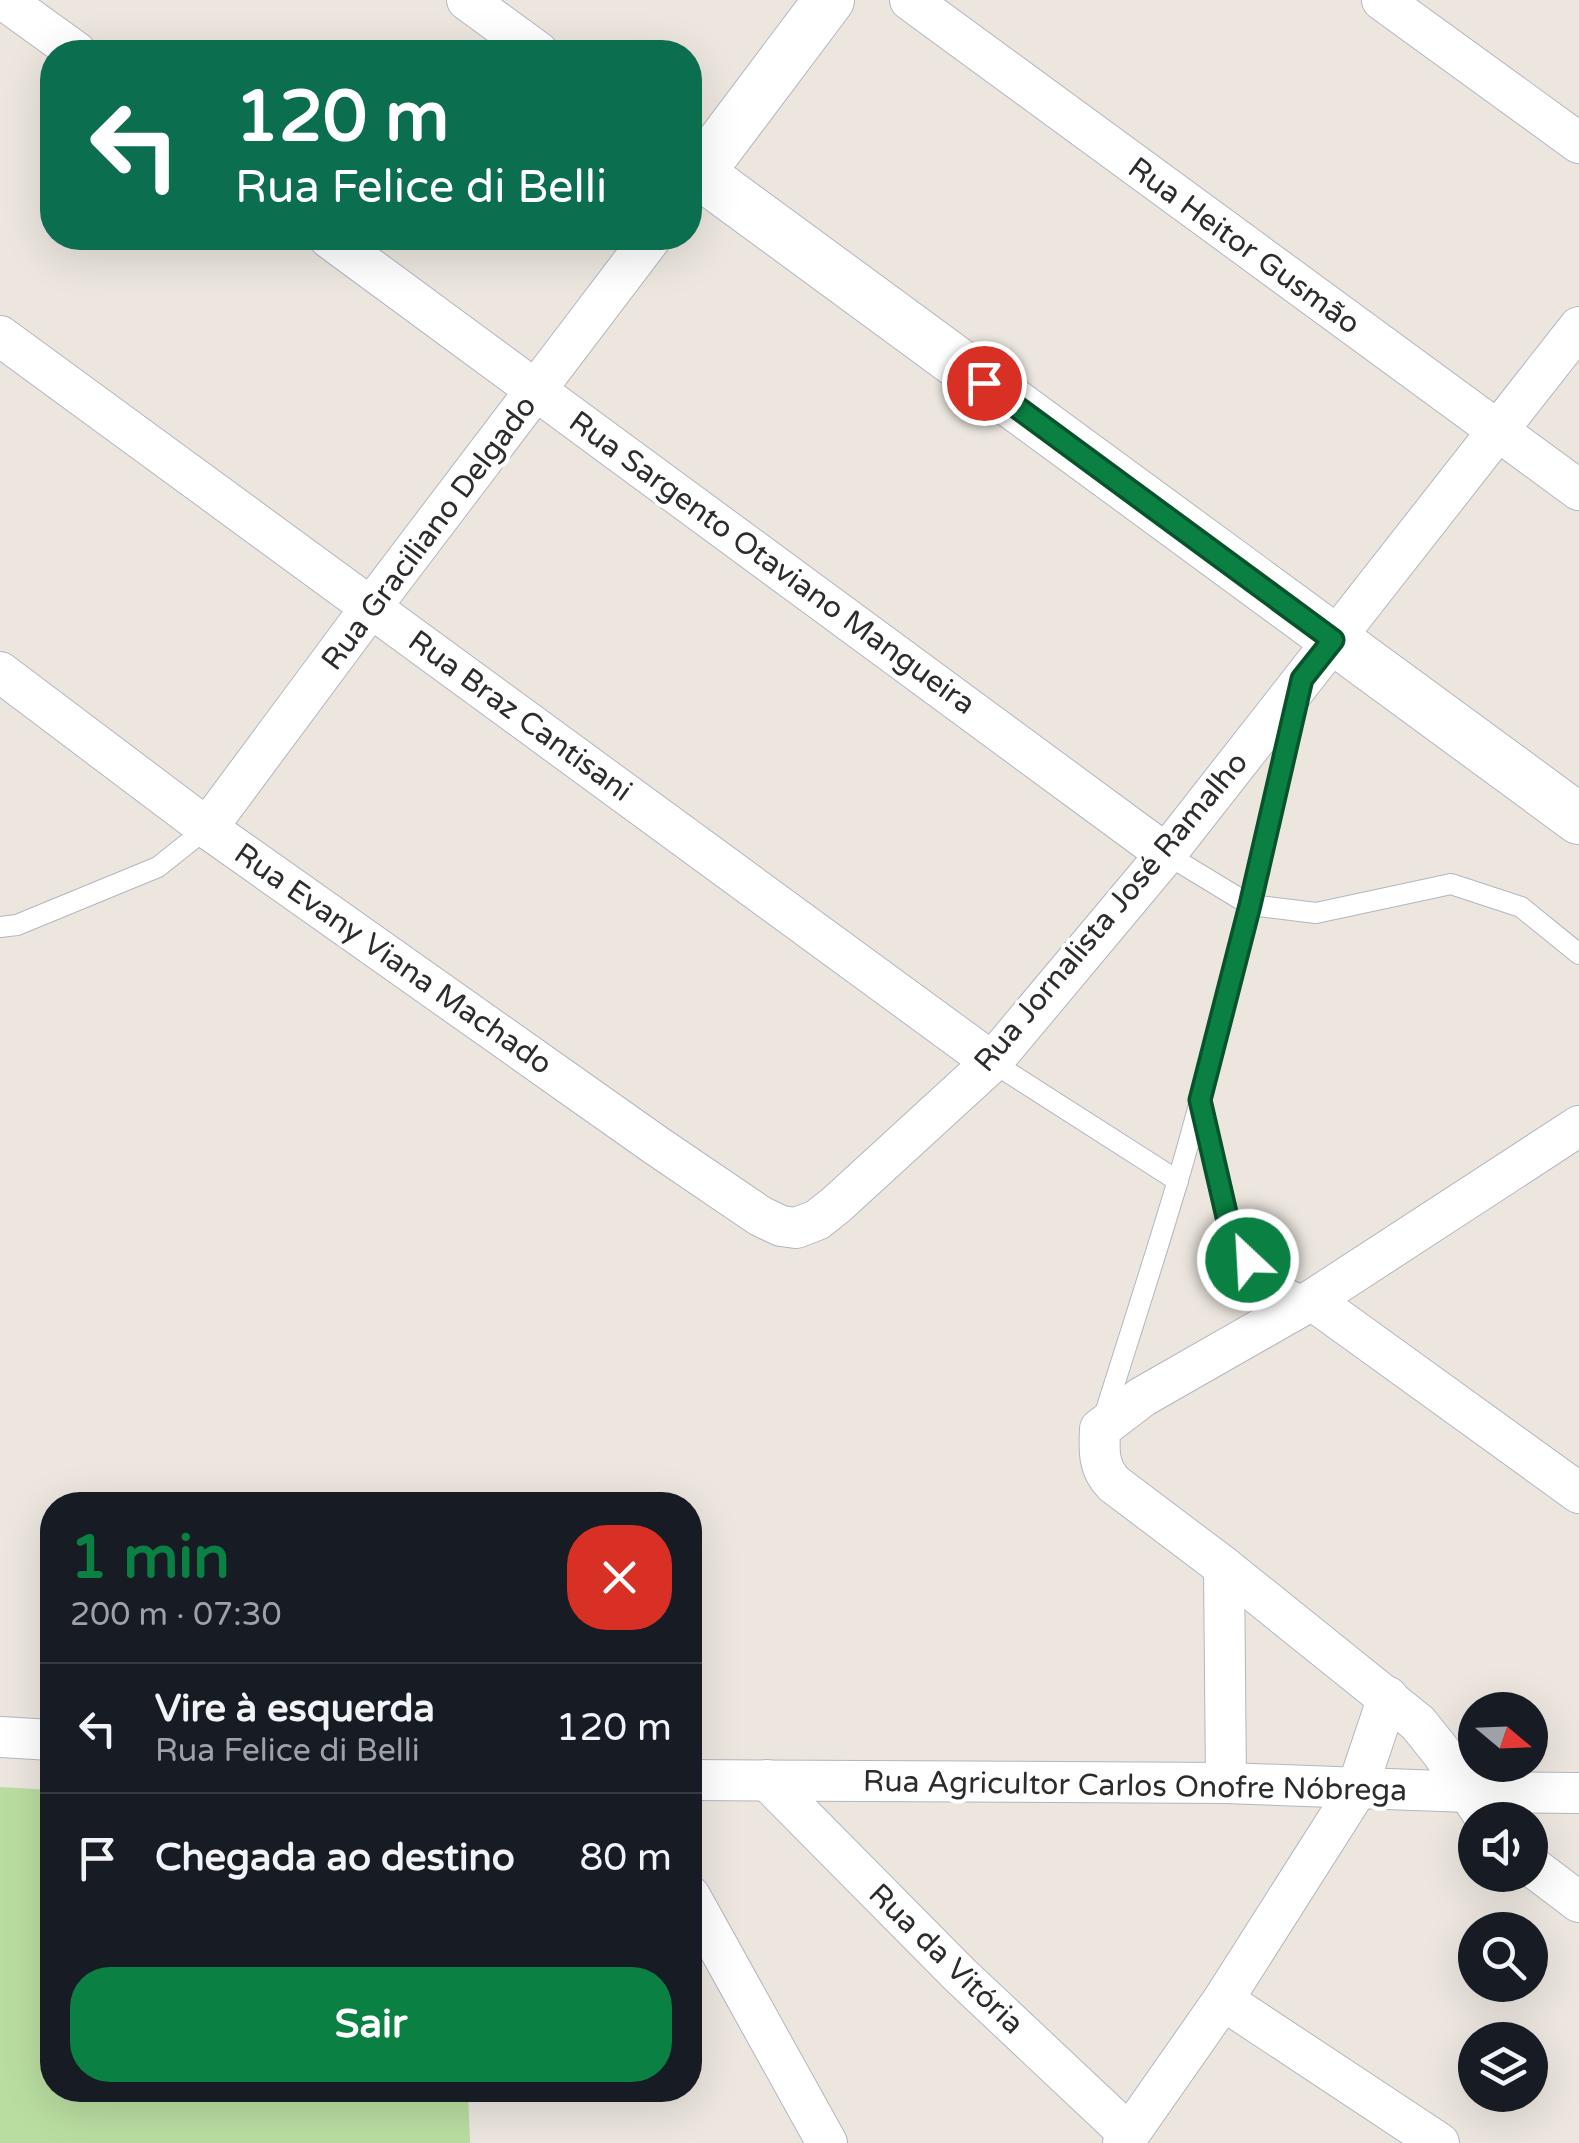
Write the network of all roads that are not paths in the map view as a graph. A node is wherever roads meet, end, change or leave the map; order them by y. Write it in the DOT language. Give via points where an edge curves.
graph roads {
  1 [pos="4,0"];
  2 [pos="467,0"];
  3 [pos="829,0"];
  4 [pos="910,0"];
  5 [pos="1382,0"];
  6 [pos="59,40"];
  7 [pos="522,40"];
  8 [pos="1579,144"];
  9 [pos="702,162"];
  10 [pos="702,181"];
  11 [pos="345,250"];
  12 [pos="642,250"];
  13 [pos="1579,327"];
  14 [pos="0,336"];
  15 [pos="538,390"];
  16 [pos="1497,432"];
  17 [pos="1579,490"];
  18 [pos="371,607"];
  19 [pos="1333,640"];
  20 [pos="0,672"];
  21 [pos="1302,679"];
  22 [pos="1579,819"];
  23 [pos="208,828"];
  24 [pos="1166,854"];
  25 [pos="1250,905"];
  26 [pos="0,928"];
  27 [pos="1579,954"];
  28 [pos="992,1062"];
  29 [pos="1200,1100"];
  30 [pos="1573,1140"];
  31 [pos="1178,1180"];
  32 [pos="796,1228"];
  33 [pos="1312,1300"];
  34 [pos="1100,1441"];
  35 [pos="1579,1493"];
  36 [pos="1224,1567"];
  37 [pos="1388,1697"];
  38 [pos="0,1736"];
  39 [pos="40,1739"];
  40 [pos="702,1780"];
  41 [pos="766,1780"];
  42 [pos="1226,1784"];
  43 [pos="1357,1789"];
  44 [pos="1579,1793"];
  45 [pos="1475,1802"];
  46 [pos="1509,1802"];
  47 [pos="1458,1803"];
  48 [pos="1548,1879"];
  49 [pos="1579,1902"];
  50 [pos="702,1918"];
  51 [pos="1224,2000"];
  52 [pos="1126,2138"];
  53 [pos="827,2143"];
  54 [pos="1439,2143"];
  1 -- 6 [label="street"];
  2 -- 7 [label="street"];
  3 -- 9 [label="street"];
  4 -- 16 [label="street, Rua Heitor Gusmão"];
  5 -- 8 [label="street"];
  10 -- 19 [label="street"];
  11 -- 15 [label="street, Rua Sargento Otaviano Mangueira"];
  12 -- 15 [label="street, Rua Graciliano Delgado"];
  13 -- 16 [label="street, Rua Jornalista José Ramalho"];
  14 -- 18 [label="street, Rua Braz Cantisani"];
  15 -- 18 [label="street, Rua Graciliano Delgado"];
  15 -- 24 [label="street, Rua Sargento Otaviano Mangueira"];
  16 -- 17 [label="street, Rua Heitor Gusmão"];
  16 -- 19 [label="street, Rua Jornalista José Ramalho"];
  18 -- 23 [label="street, Rua Graciliano Delgado"];
  18 -- 28 [label="street, Rua Braz Cantisani"];
  19 -- 21 [label="street, Rua Jornalista José Ramalho"];
  19 -- 22 [label="street"];
  20 -- 23 [label="street, Rua Evany Viana Machado"];
  21 -- 24 [label="street, Rua Jornalista José Ramalho"];
  21 -- 25 [label="lane"];
  23 -- 26 [label="lane" via="158,867"];
  23 -- 32 [label="street, Rua Evany Viana Machado" via="760,1216"];
  24 -- 25 [label="lane"];
  24 -- 28 [label="street, Rua Jornalista José Ramalho"];
  25 -- 27 [label="lane" via="1316,913 1451,884 1521,907"];
  25 -- 29 [label="lane"];
  28 -- 31 [label="lane"];
  28 -- 32 [label="street, Rua Jornalista José Ramalho" via="836,1205"];
  29 -- 31 [label="lane"];
  29 -- 33 [label="lane" via="1230,1230 1270,1281"];
  30 -- 33 [label="street"];
  31 -- 34 [label="lane"];
  33 -- 34 [label="street" via="1120,1411"];
  33 -- 35 [label="street"];
  34 -- 36 [label="street" via="1104,1473 1114,1484"];
  36 -- 37 [label="street"];
  36 -- 42 [label="street"];
  37 -- 43 [label="street"];
  37 -- 45 [label="street" via="1418,1723"];
  38 -- 39 [label="street"];
  40 -- 41 [label="street, Rua Agricultor Carlos Onofre Nóbrega"];
  41 -- 42 [label="street, Rua Agricultor Carlos Onofre Nóbrega"];
  41 -- 52 [label="street, Rua da Vitória"];
  42 -- 43 [label="street, Rua Agricultor Carlos Onofre Nóbrega"];
  43 -- 47 [label="street, Rua Agricultor Carlos Onofre Nóbrega"];
  43 -- 51 [label="street"];
  44 -- 46 [label="street, Rua Agricultor Carlos Onofre Nóbrega"];
  48 -- 49 [label="street"];
  50 -- 53 [label="street"];
  51 -- 52 [label="street"];
  51 -- 54 [label="street"];
}
